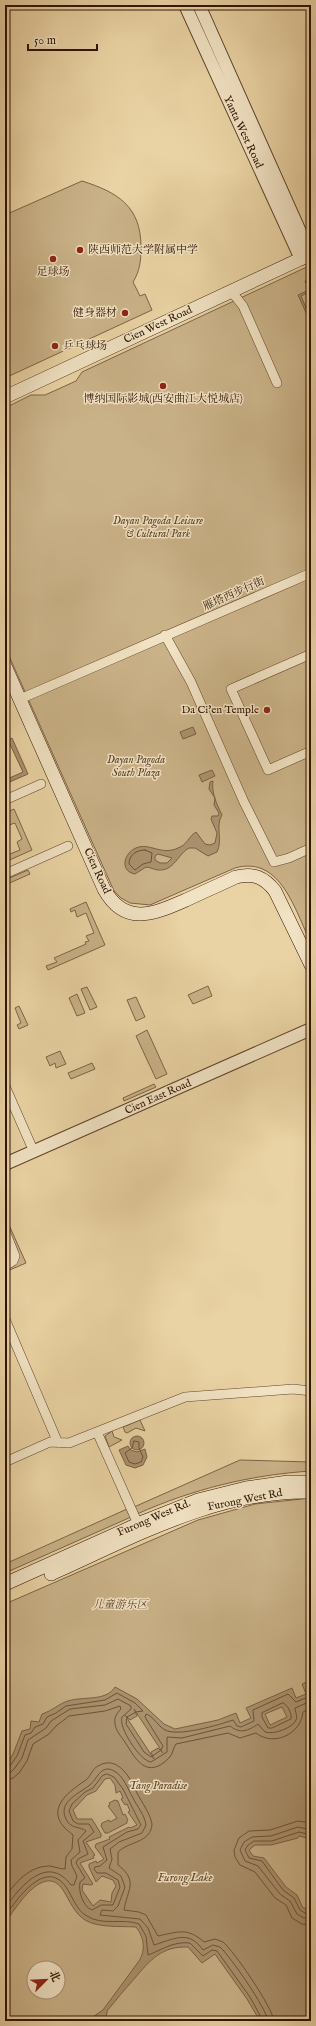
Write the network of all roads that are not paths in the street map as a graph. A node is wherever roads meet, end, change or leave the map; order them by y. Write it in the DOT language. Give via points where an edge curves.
graph roads {
  1 [pos="185,5"];
  2 [pos="199,5"];
  3 [pos="307,256"];
  4 [pos="231,291"];
  5 [pos="277,383"];
  6 [pos="5,397"];
  7 [pos="311,573"];
  8 [pos="165,635"];
  9 [pos="311,654"];
  10 [pos="5,666"];
  11 [pos="20,699"];
  12 [pos="311,751"];
  13 [pos="41,784"];
  14 [pos="5,800"];
  15 [pos="68,846"];
  16 [pos="311,848"];
  17 [pos="5,874"];
  18 [pos="311,964"];
  19 [pos="311,1029"];
  20 [pos="5,1086"];
  21 [pos="34,1152"];
  22 [pos="5,1164"];
  23 [pos="5,1231"];
  24 [pos="5,1266"];
  25 [pos="5,1319"];
  26 [pos="311,1391"];
  27 [pos="97,1432"];
  28 [pos="58,1442"];
  29 [pos="5,1462"];
  30 [pos="311,1482"];
  31 [pos="311,1492"];
  32 [pos="138,1524"];
  33 [pos="5,1584"];
  34 [pos="5,1594"];
  1 -- 3 [label="street, Yanta West Road"];
  2 -- 3 [label="street, Yanta West Road"];
  3 -- 6 [label="main road, Cien West Road"];
  4 -- 5 [label="street" via="243,306"];
  7 -- 8 [label="street, 雁塔西步行街"];
  8 -- 11 [label="street, 雁塔西步行街"];
  8 -- 16 [label="street" via="191,682 274,862"];
  9 -- 12 [label="street" via="232,689 268,770"];
  10 -- 11 [label="main road, Cien Road"];
  11 -- 18 [label="main road, Cien Road" via="104,889 117,905 132,913 152,914 236,877 258,877 268,882 275,891"];
  13 -- 14 [label="street"];
  15 -- 17 [label="street"];
  19 -- 21 [label="street, Cien East Road"];
  20 -- 21 [label="street"];
  21 -- 22 [label="street, Cien East Road"];
  23 -- 24 [label="street" via="15,1256 13,1261"];
  25 -- 28 [label="street"];
  26 -- 27 [label="street" via="293,1388 187,1397"];
  27 -- 28 [label="street" via="69,1443"];
  27 -- 32 [label="street"];
  28 -- 29 [label="street" via="49,1442"];
  30 -- 32 [label="main road, Furong West Rd." via="288,1482 217,1495"];
  31 -- 34 [label="main road, Furong West Rd" via="288,1491 218,1503 148,1530"];
  32 -- 33 [label="main road, Furong West Rd."];
}
